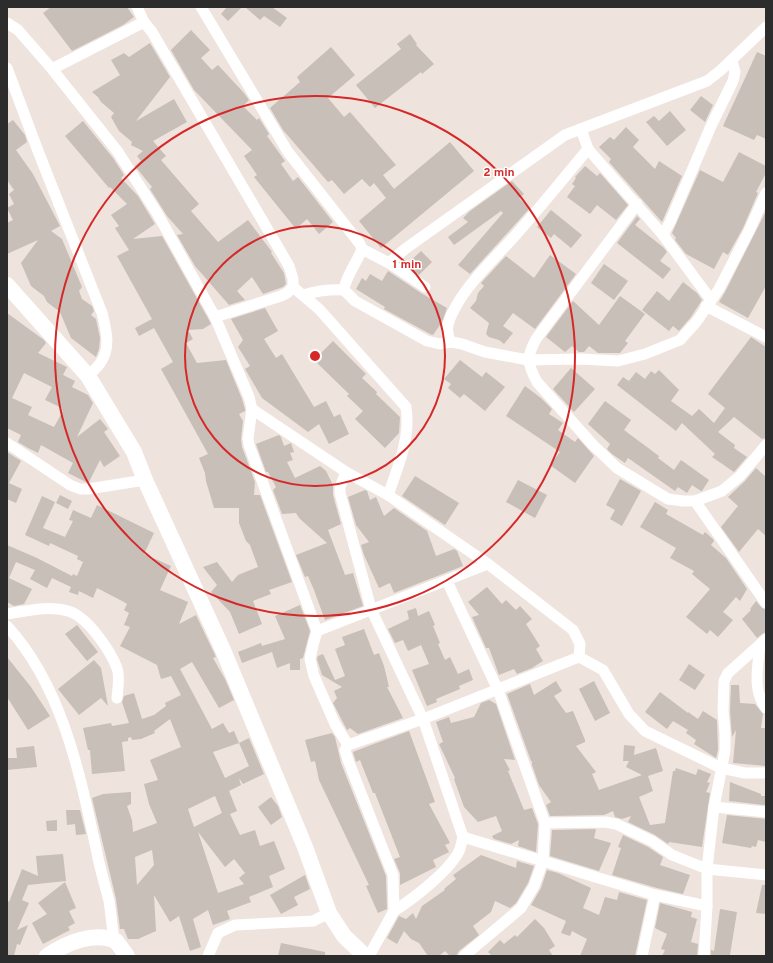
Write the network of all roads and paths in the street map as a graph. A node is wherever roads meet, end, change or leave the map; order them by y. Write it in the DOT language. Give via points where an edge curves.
graph roads {
  1 [pos="137,7"];
  2 [pos="201,7"];
  3 [pos="144,22"];
  4 [pos="7,23"];
  5 [pos="766,26"];
  6 [pos="732,61"];
  7 [pos="7,68"];
  8 [pos="52,70"];
  9 [pos="581,129"];
  10 [pos="588,149"];
  11 [pos="766,192"];
  12 [pos="637,204"];
  13 [pos="663,235"];
  14 [pos="362,249"];
  15 [pos="389,263"];
  16 [pos="7,285"];
  17 [pos="293,287"];
  18 [pos="425,287"];
  19 [pos="344,290"];
  20 [pos="303,295"];
  21 [pos="709,303"];
  22 [pos="215,317"];
  23 [pos="766,337"];
  24 [pos="451,342"];
  25 [pos="528,360"];
  26 [pos="88,376"];
  27 [pos="252,409"];
  28 [pos="7,442"];
  29 [pos="766,445"];
  30 [pos="762,456"];
  31 [pos="346,472"];
  32 [pos="146,480"];
  33 [pos="388,495"];
  34 [pos="695,501"];
  35 [pos="488,564"];
  36 [pos="447,581"];
  37 [pos="766,603"];
  38 [pos="371,609"];
  39 [pos="7,614"];
  40 [pos="7,626"];
  41 [pos="317,631"];
  42 [pos="763,642"];
  43 [pos="579,657"];
  44 [pos="498,690"];
  45 [pos="117,698"];
  46 [pos="766,708"];
  47 [pos="423,719"];
  48 [pos="348,745"];
  49 [pos="721,768"];
  50 [pos="766,773"];
  51 [pos="714,807"];
  52 [pos="766,812"];
  53 [pos="545,823"];
  54 [pos="463,837"];
  55 [pos="543,861"];
  56 [pos="707,869"];
  57 [pos="766,875"];
  58 [pos="655,895"];
  59 [pos="708,906"];
  60 [pos="394,911"];
  61 [pos="329,913"];
  62 [pos="114,940"];
  63 [pos="47,956"];
  64 [pos="127,956"];
  65 [pos="208,956"];
  66 [pos="365,956"];
  67 [pos="369,956"];
  68 [pos="464,956"];
  69 [pos="642,956"];
  70 [pos="704,956"];
  1 -- 3 [label="street"];
  2 -- 14 [label="street" via="288,152"];
  3 -- 8 [label="street"];
  3 -- 17 [label="street" via="289,266"];
  4 -- 8 [label="street" via="18,30"];
  5 -- 6 [label="street"];
  6 -- 9 [label="street" via="707,80"];
  6 -- 13 [label="street" via="735,72 733,81"];
  7 -- 26 [label="street" via="107,330 108,342 101,362"];
  8 -- 22 [label="street" via="118,152 157,213"];
  9 -- 10 [label="street"];
  9 -- 15 [label="street" via="565,135 541,151"];
  10 -- 12 [label="street"];
  10 -- 24 [label="street" via="472,283 456,306 447,327"];
  11 -- 21 [label="street" via="749,231"];
  12 -- 13 [label="street"];
  12 -- 25 [label="street" via="536,339"];
  13 -- 21 [label="street"];
  14 -- 15 [label="street"];
  14 -- 19 [label="street" via="344,284"];
  15 -- 18 [label="street"];
  16 -- 26 [label="street"];
  17 -- 20 [label="street"];
  17 -- 22 [label="street" via="281,296"];
  19 -- 20 [label="street" via="316,291"];
  19 -- 24 [label="street" via="355,301 427,341 440,344"];
  20 -- 33 [label="street" via="319,309 406,407 406,436"];
  21 -- 23 [label="street"];
  21 -- 25 [label="street" via="680,340 633,358 618,361"];
  22 -- 27 [label="street"];
  24 -- 25 [label="street"];
  25 -- 34 [label="street" via="537,382 593,445 618,468 668,499"];
  26 -- 32 [label="street" via="131,446"];
  27 -- 31 [label="street"];
  27 -- 41 [label="street" via="249,445"];
  28 -- 32 [label="street" via="70,485 80,489 88,490"];
  29 -- 30 [label="street"];
  30 -- 34 [label="street" via="722,491"];
  31 -- 33 [label="street"];
  31 -- 38 [label="street" via="340,493"];
  32 -- 61 [label="street" via="223,650"];
  33 -- 35 [label="street"];
  34 -- 37 [label="street"];
  35 -- 36 [label="street"];
  35 -- 43 [label="street" via="573,630 580,644"];
  36 -- 38 [label="street"];
  36 -- 44 [label="street"];
  38 -- 41 [label="street"];
  38 -- 47 [label="street"];
  39 -- 45 [label="street" via="47,609 68,611 80,618 101,638 117,669"];
  40 -- 62 [label="street" via="35,662 67,734 109,901"];
  41 -- 48 [label="street" via="310,659 314,676 335,724"];
  42 -- 46 [label="street" via="757,684 762,704"];
  42 -- 49 [label="street" via="728,673 724,681 723,711 726,732"];
  43 -- 44 [label="street"];
  43 -- 49 [label="street" via="603,670 629,714 645,731"];
  44 -- 47 [label="street"];
  44 -- 53 [label="street"];
  47 -- 48 [label="street"];
  47 -- 54 [label="street"];
  48 -- 60 [label="street" via="348,760 393,875"];
  49 -- 50 [label="street" via="745,773"];
  49 -- 51 [label="street"];
  51 -- 52 [label="street"];
  51 -- 56 [label="street"];
  53 -- 55 [label="street"];
  53 -- 56 [label="street" via="616,824 652,841 672,854"];
  54 -- 55 [label="street"];
  54 -- 60 [label="street" via="453,861 412,900"];
  55 -- 58 [label="street"];
  55 -- 68 [label="street" via="534,886 520,908"];
  56 -- 57 [label="street"];
  56 -- 59 [label="street"];
  58 -- 59 [label="street"];
  58 -- 69 [label="street"];
  59 -- 70 [label="street"];
  60 -- 67 [label="street"];
  61 -- 65 [label="street" via="313,920 235,925 218,933"];
  61 -- 66 [label="street" via="344,936"];
  62 -- 63 [label="street" via="94,938 70,942"];
  62 -- 64 [label="street"];
}
